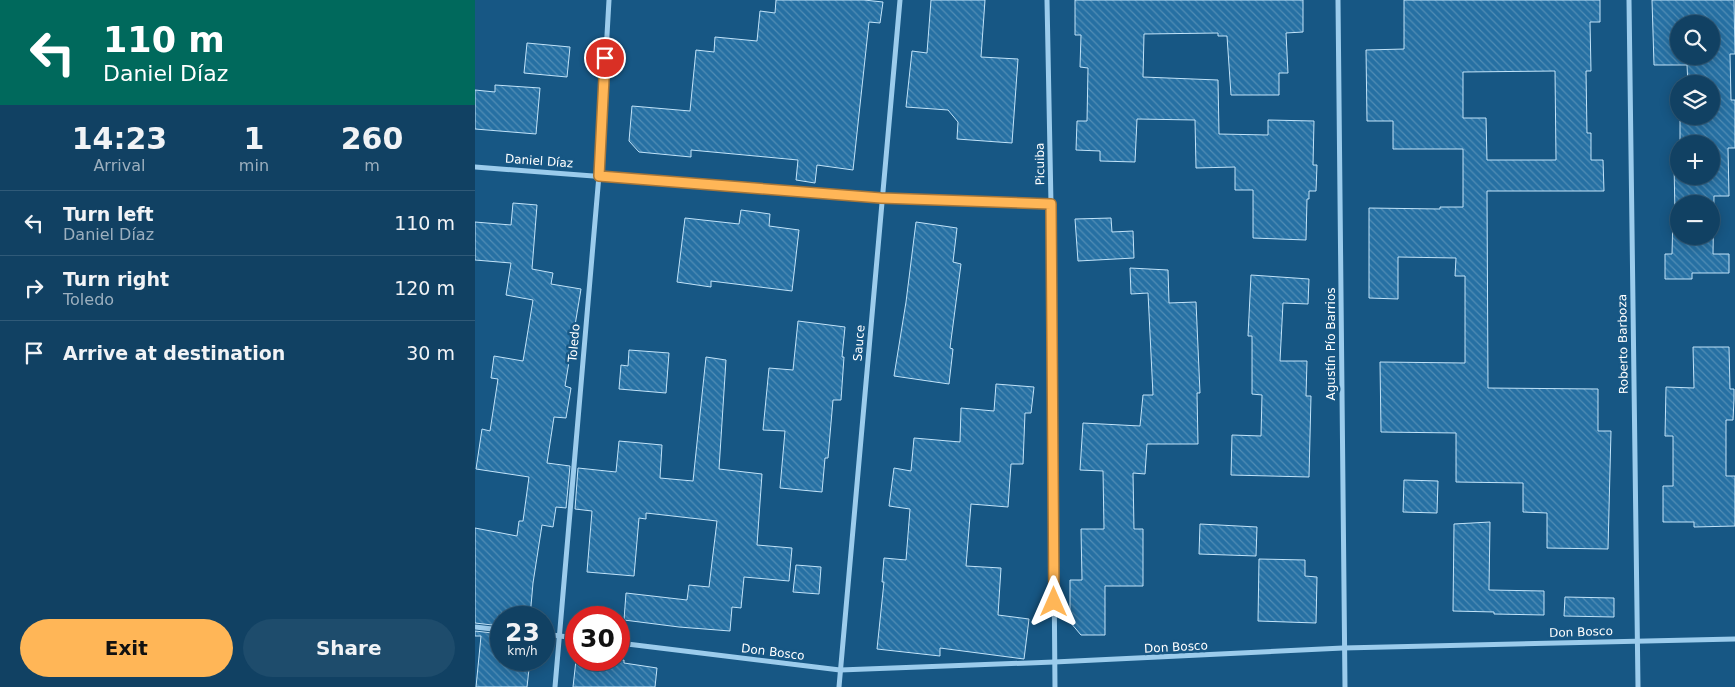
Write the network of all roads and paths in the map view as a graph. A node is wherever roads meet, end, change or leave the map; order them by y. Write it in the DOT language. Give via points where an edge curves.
graph roads {
  1 [pos="609,0"];
  2 [pos="900,0"];
  3 [pos="1047,0"];
  4 [pos="1339,0"];
  5 [pos="1629,0"];
  6 [pos="475,167"];
  7 [pos="599,176"];
  8 [pos="881,198"];
  9 [pos="1051,204"];
  10 [pos="475,627"];
  11 [pos="490,629"];
  12 [pos="555,635"];
  13 [pos="559,636"];
  14 [pos="565,637"];
  15 [pos="1735,639"];
  16 [pos="1637,641"];
  17 [pos="630,644"];
  18 [pos="1343,648"];
  19 [pos="1054,662"];
  20 [pos="840,670"];
  21 [pos="555,687"];
  22 [pos="839,687"];
  23 [pos="1055,687"];
  24 [pos="1345,687"];
  25 [pos="1638,687"];
  1 -- 7 [label="street, Toledo"];
  2 -- 8 [label="street, Sauce"];
  3 -- 9 [label="street, Picuiba"];
  4 -- 18 [label="street, Agustín Pío Barrios"];
  5 -- 16 [label="street, Roberto Barboza"];
  6 -- 7 [label="street, Daniel Díaz"];
  7 -- 8 [label="street, Daniel Díaz"];
  7 -- 13 [label="street, Toledo"];
  8 -- 9 [label="street, Daniel Díaz"];
  8 -- 20 [label="street, Sauce"];
  9 -- 19 [label="street, Picuiba"];
  10 -- 11 [label="street"];
  12 -- 13 [label="street"];
  13 -- 14 [label="street"];
  13 -- 21 [label="street, Toledo"];
  15 -- 16 [label="street, Don Bosco"];
  16 -- 18 [label="street, Don Bosco"];
  16 -- 25 [label="street, Roberto Barboza"];
  17 -- 20 [label="street, Don Bosco"];
  18 -- 19 [label="street, Don Bosco"];
  18 -- 24 [label="street, Agustín Pío Barrios"];
  19 -- 20 [label="street, Don Bosco"];
  19 -- 23 [label="street, Picuiba"];
  20 -- 22 [label="street, Sauce"];
}
